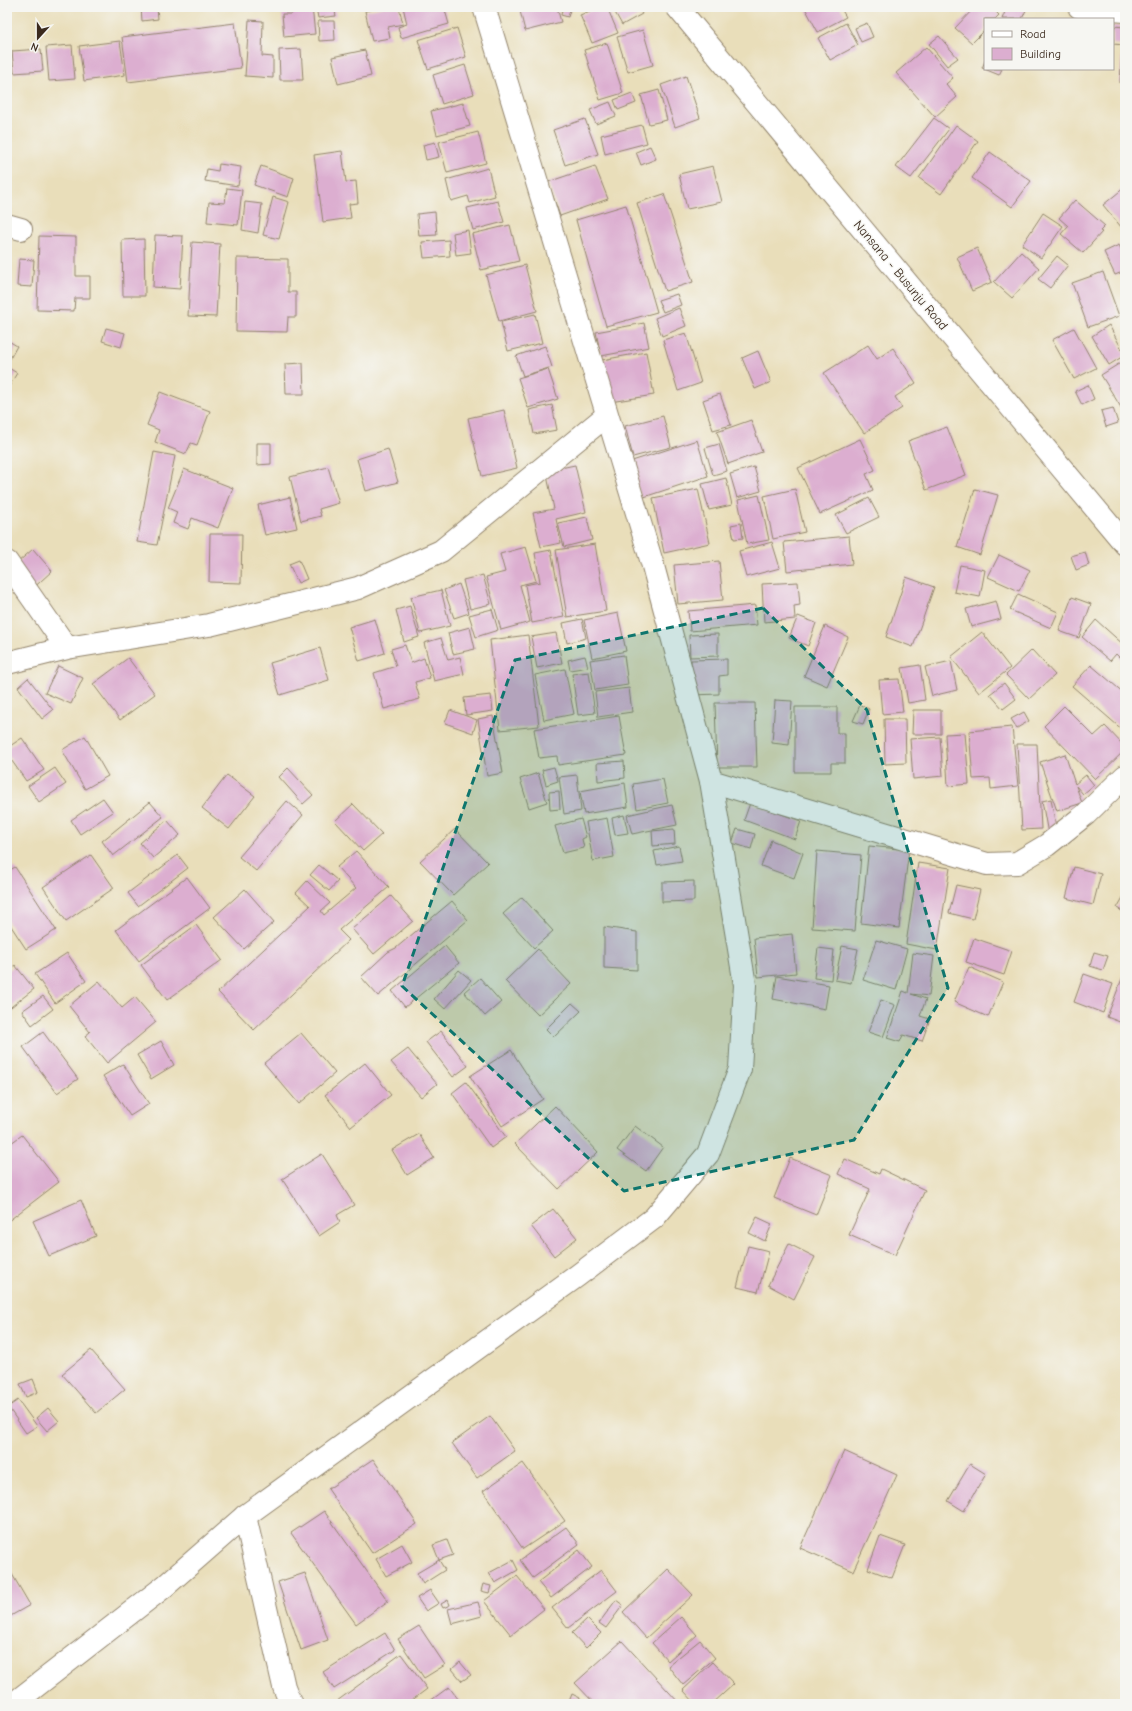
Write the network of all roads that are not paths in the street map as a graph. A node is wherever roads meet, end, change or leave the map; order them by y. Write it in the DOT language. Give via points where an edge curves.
graph roads {
  1 [pos="484,7"];
  2 [pos="677,7"];
  3 [pos="1079,7"];
  4 [pos="1125,11"];
  5 [pos="606,416"];
  6 [pos="1125,544"];
  7 [pos="7,562"];
  8 [pos="67,648"];
  9 [pos="7,663"];
  10 [pos="1125,776"];
  11 [pos="711,781"];
  12 [pos="246,1516"];
  13 [pos="13,1704"];
  14 [pos="291,1704"];
  1 -- 5 [label="street"];
  2 -- 6 [label="street, Nansana - Busunju Road"];
  3 -- 4 [label="street"];
  5 -- 8 [label="street" via="441,551 358,588 209,625"];
  5 -- 11 [label="street" via="653,566"];
  7 -- 8 [label="street"];
  8 -- 9 [label="street"];
  10 -- 11 [label="street" via="1086,814 1047,845 1017,863 987,864"];
  11 -- 12 [label="street" via="745,985 740,1069 708,1154 654,1218"];
  12 -- 13 [label="street" via="165,1586"];
  12 -- 14 [label="street" via="284,1686"];
}
